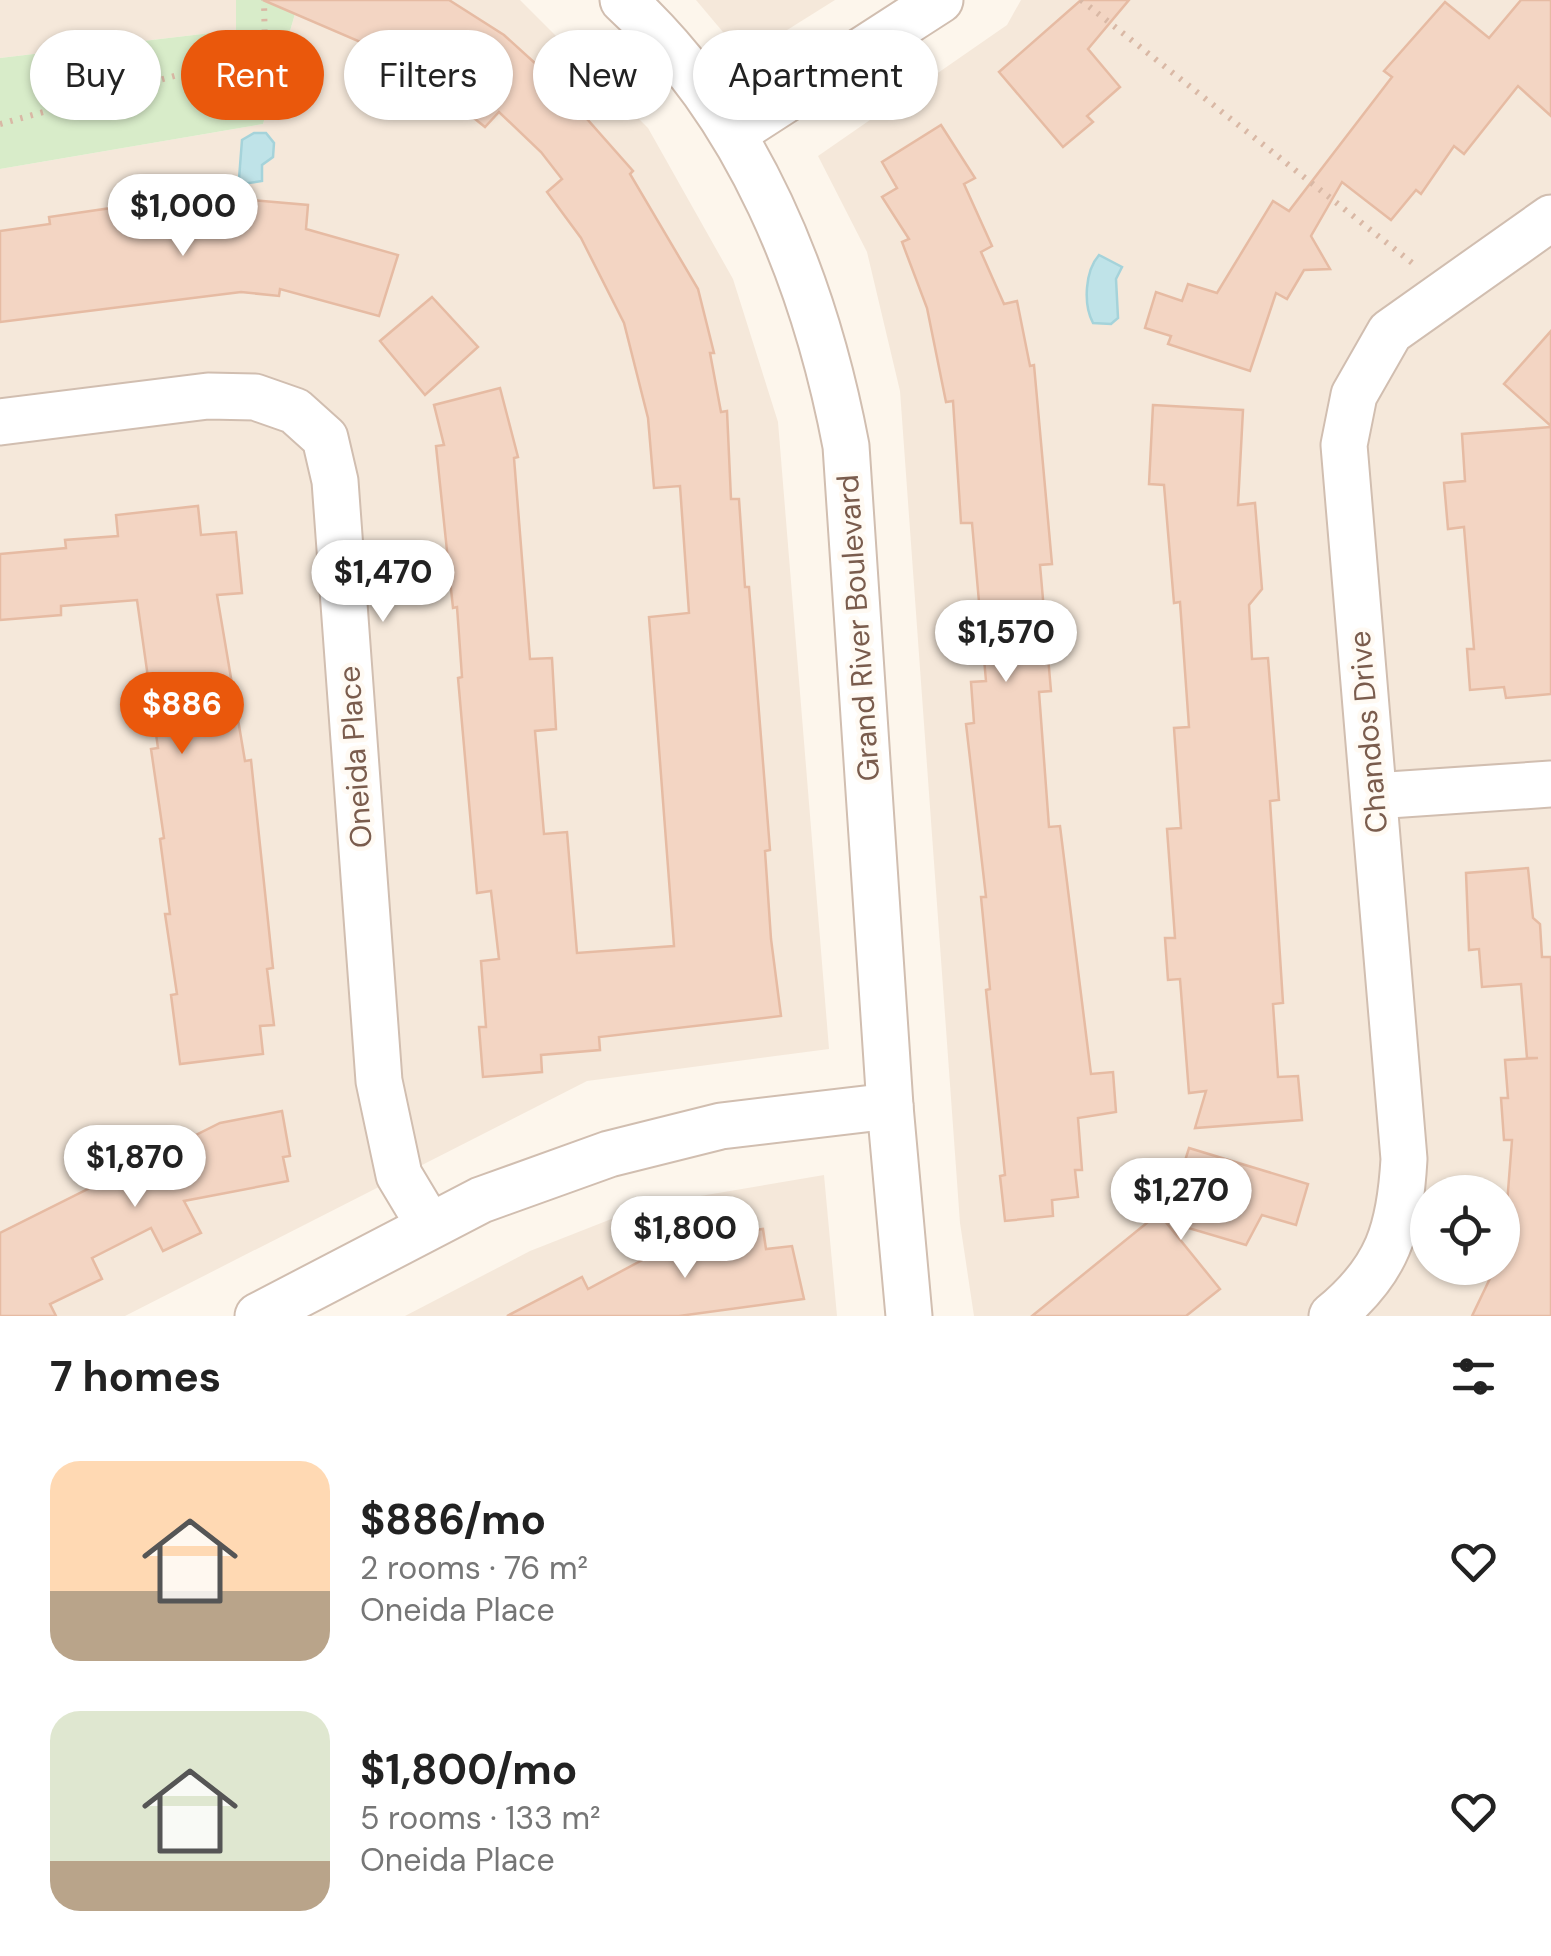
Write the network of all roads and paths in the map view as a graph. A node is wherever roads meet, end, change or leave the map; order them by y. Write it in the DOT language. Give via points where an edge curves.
graph roads {
  1 [pos="264,0"];
  2 [pos="623,0"];
  3 [pos="940,0"];
  4 [pos="1080,0"];
  5 [pos="0,124"];
  6 [pos="734,133"];
  7 [pos="1551,218"];
  8 [pos="1449,290"];
  9 [pos="0,422"];
  10 [pos="1551,784"];
  11 [pos="1374,796"];
  12 [pos="890,1106"];
  13 [pos="429,1225"];
  14 [pos="258,1316"];
  15 [pos="909,1316"];
  16 [pos="1332,1316"];
  1 -- 5 [label="path" via="265,51"];
  2 -- 6 [label="street, Grand River Boulevard" via="657,31"];
  3 -- 6 [label="street"];
  4 -- 8 [label="path"];
  6 -- 12 [label="street, Grand River Boulevard" via="806,284 846,446"];
  7 -- 8 [label="street, Chandos Drive"];
  8 -- 11 [label="street, Chandos Drive" via="1390,332 1368,363 1344,445"];
  9 -- 13 [label="street, Oneida Place" via="208,396 255,397 295,411 325,438 335,481 379,1081 399,1175"];
  10 -- 11 [label="street"];
  11 -- 16 [label="street, Chandos Drive" via="1404,1160 1401,1212 1386,1254 1359,1294"];
  12 -- 13 [label="street" via="720,1126 608,1154"];
  12 -- 15 [label="street, Grand River Boulevard"];
  13 -- 14 [label="street"];
}
